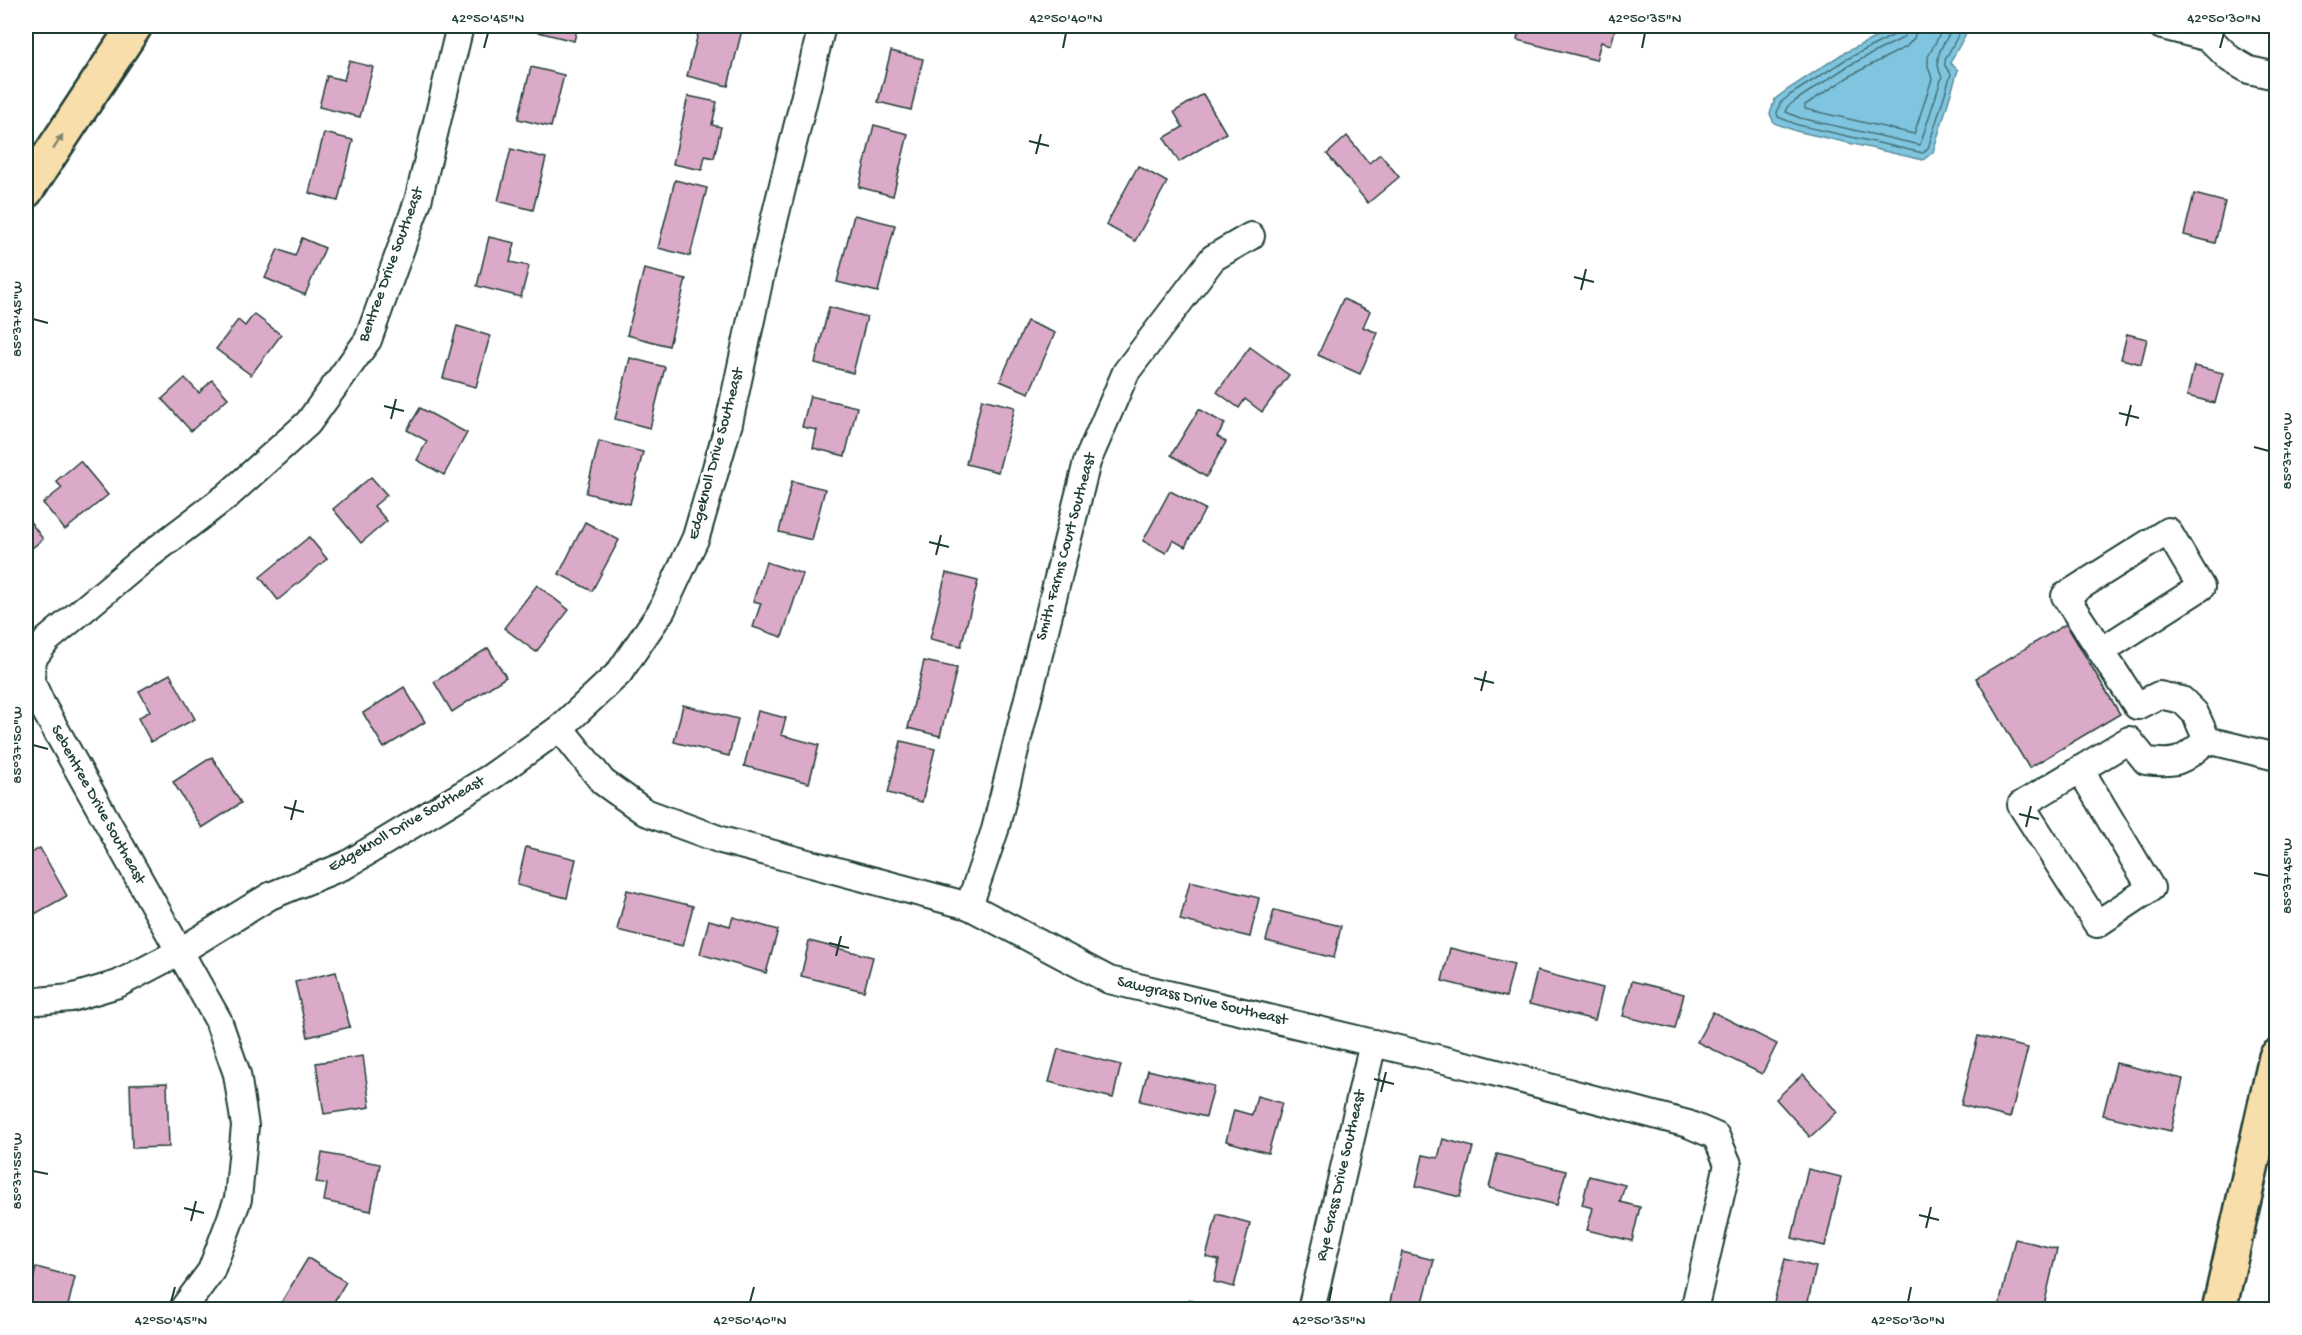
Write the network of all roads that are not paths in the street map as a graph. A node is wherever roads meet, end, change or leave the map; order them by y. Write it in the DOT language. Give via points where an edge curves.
graph roads {
  1 [pos="135,26"];
  2 [pos="460,26"];
  3 [pos="822,26"];
  4 [pos="2162,26"];
  5 [pos="2210,32"];
  6 [pos="2277,76"];
  7 [pos="26,191"];
  8 [pos="1251,236"];
  9 [pos="144,559"];
  10 [pos="2101,651"];
  11 [pos="2138,706"];
  12 [pos="560,728"];
  13 [pos="2129,740"];
  14 [pos="2207,740"];
  15 [pos="2277,757"];
  16 [pos="2080,769"];
  17 [pos="969,906"];
  18 [pos="179,952"];
  19 [pos="26,1002"];
  20 [pos="1373,1043"];
  21 [pos="2277,1057"];
  22 [pos="182,1310"];
  23 [pos="1311,1310"];
  24 [pos="1694,1310"];
  25 [pos="2219,1310"];
  7 -- 1 [label="main road, one-way"];
  2 -- 9 [label="street, Bentree Drive Southeast" via="418,201 368,340 308,423 227,496"];
  3 -- 12 [label="street, Edgeknoll Drive Southeast" via="729,423 696,537 662,610 619,673"];
  4 -- 5 [label="street"];
  5 -- 6 [label="street" via="2230,59 2249,70"];
  8 -- 17 [label="street, Smith Farms Court Southeast" via="1213,258 1126,372 1087,462 995,830"];
  9 -- 18 [label="street, Sebentree Drive Southeast" via="47,640 32,660 31,681"];
  10 -- 10 [label="street" via="2065,596 2168,531 2201,587"];
  10 -- 11 [label="street"];
  11 -- 13 [label="street"];
  11 -- 14 [label="street" via="2159,695 2181,700 2195,712"];
  12 -- 17 [label="street, Sawgrass Drive Southeast" via="603,782 645,812 721,840"];
  12 -- 18 [label="street, Edgeknoll Drive Southeast" via="490,777 346,865 270,896"];
  13 -- 14 [label="street" via="2146,761 2170,764 2185,759"];
  13 -- 16 [label="street"];
  14 -- 15 [label="street"];
  16 -- 16 [label="street" via="2020,805 2097,924 2151,888"];
  17 -- 20 [label="street, Sawgrass Drive Southeast" via="1109,980"];
  18 -- 19 [label="street, Edgeknoll Drive Southeast" via="118,984 71,998"];
  18 -- 22 [label="street" via="218,1020 237,1074 245,1126 238,1199 211,1271"];
  20 -- 23 [label="street, Rye Grass Drive Southeast"];
  20 -- 24 [label="street, Sawgrass Drive Southeast" via="1688,1124 1716,1136 1728,1164"];
  21 -- 25 [label="main road"];
}
